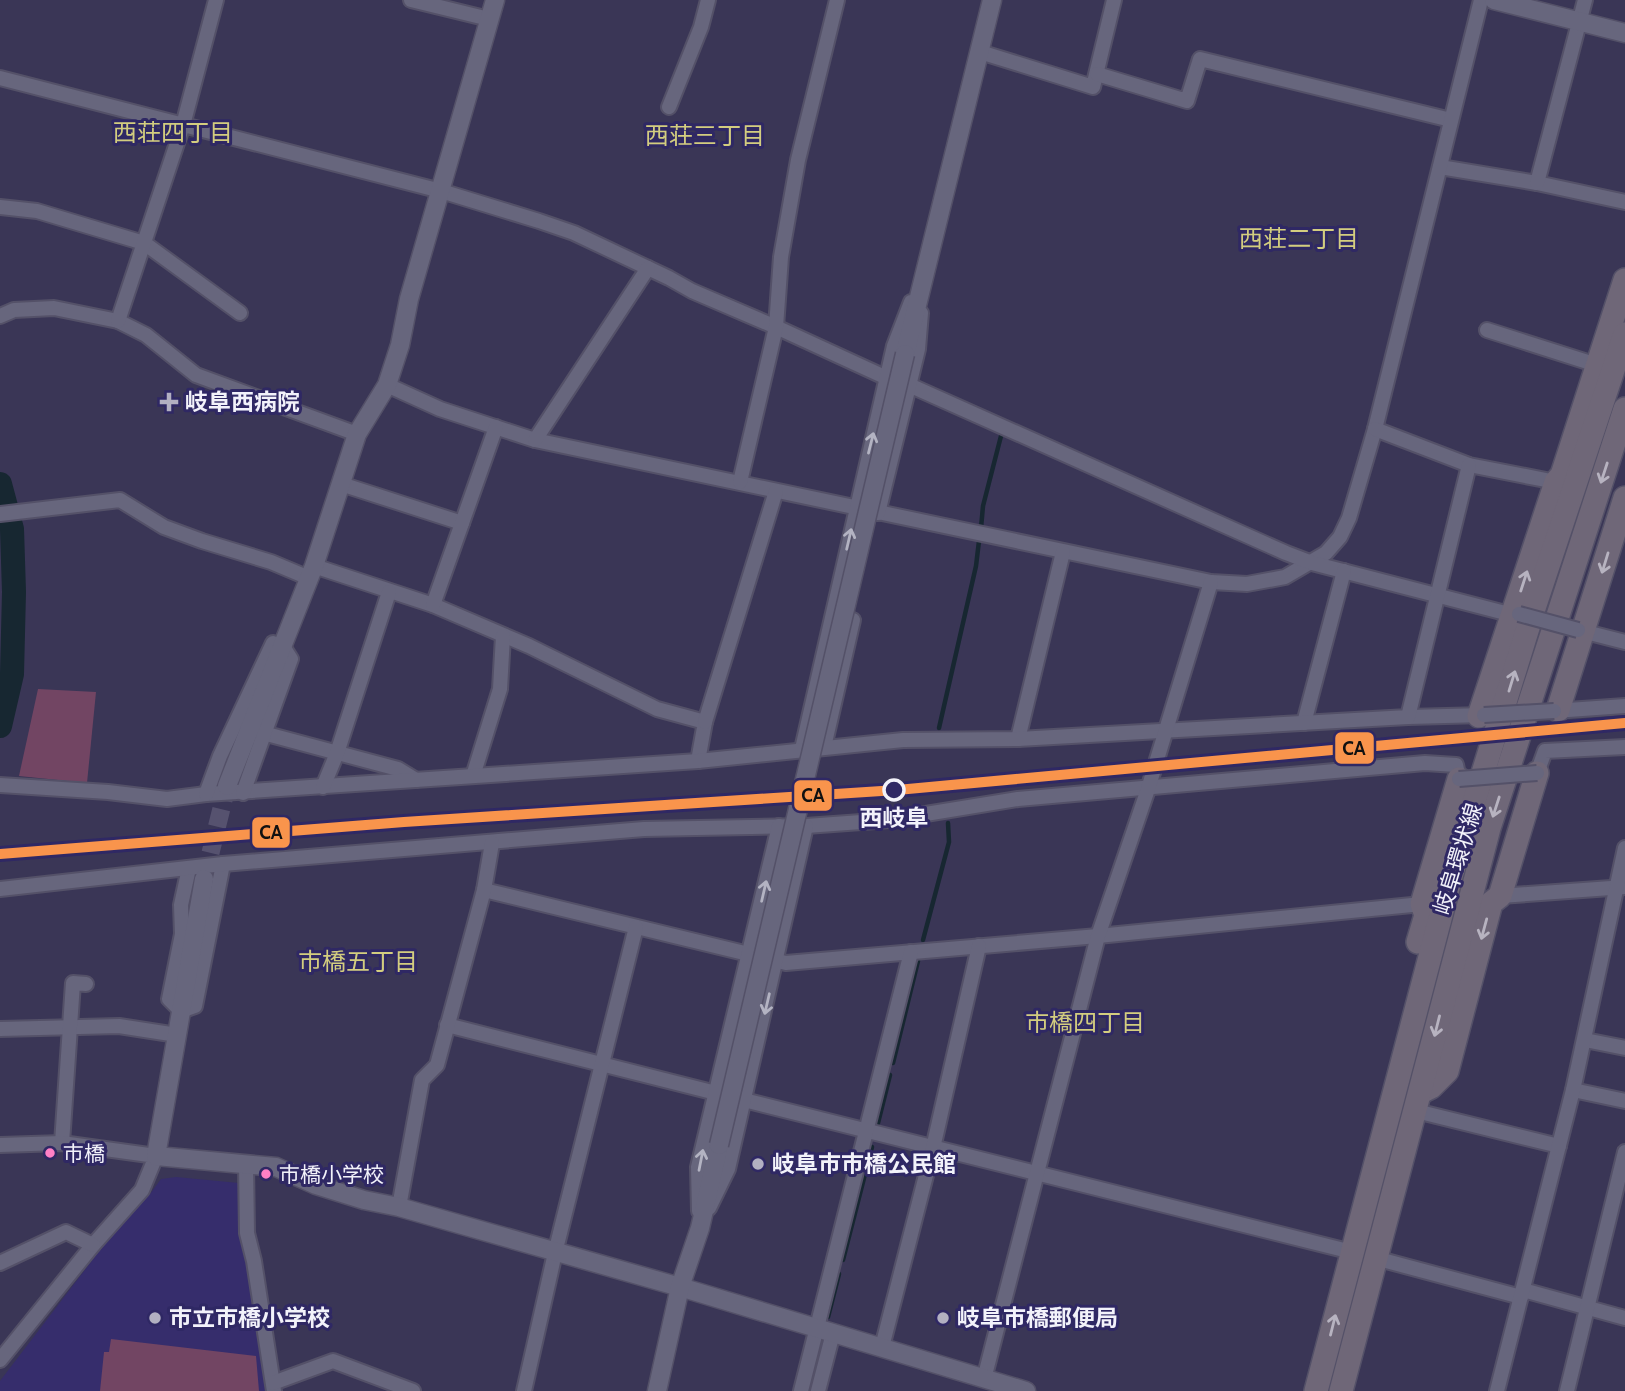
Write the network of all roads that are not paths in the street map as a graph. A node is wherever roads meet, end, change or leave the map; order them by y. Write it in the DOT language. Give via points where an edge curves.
graph roads {
  1 [pos="216,0"];
  2 [pos="411,0"];
  3 [pos="495,0"];
  4 [pos="708,0"];
  5 [pos="837,0"];
  6 [pos="992,0"];
  7 [pos="1114,0"];
  8 [pos="1481,0"];
  9 [pos="1493,0"];
  10 [pos="1586,0"];
  11 [pos="489,19"];
  12 [pos="1580,21"];
  13 [pos="1625,33"];
  14 [pos="980,52"];
  15 [pos="1097,74"];
  16 [pos="0,78"];
  17 [pos="669,107"];
  18 [pos="1451,120"];
  19 [pos="183,125"];
  20 [pos="1440,167"];
  21 [pos="1538,183"];
  22 [pos="441,191"];
  23 [pos="1625,202"];
  24 [pos="0,207"];
  25 [pos="144,243"];
  26 [pos="926,262"];
  27 [pos="648,268"];
  28 [pos="1625,280"];
  29 [pos="240,313"];
  30 [pos="0,316"];
  31 [pos="118,321"];
  32 [pos="776,327"];
  33 [pos="1487,330"];
  34 [pos="1625,334"];
  35 [pos="1597,365"];
  36 [pos="887,378"];
  37 [pos="387,385"];
  38 [pos="909,385"];
  39 [pos="1625,409"];
  40 [pos="496,427"];
  41 [pos="1375,429"];
  42 [pos="357,434"];
  43 [pos="535,440"];
  44 [pos="1469,465"];
  45 [pos="740,482"];
  46 [pos="1556,482"];
  47 [pos="341,484"];
  48 [pos="776,491"];
  49 [pos="1625,498"];
  50 [pos="856,508"];
  51 [pos="878,513"];
  52 [pos="0,514"];
  53 [pos="462,523"];
  54 [pos="1063,552"];
  55 [pos="1312,563"];
  56 [pos="1344,570"];
  57 [pos="312,572"];
  58 [pos="1211,582"];
  59 [pos="389,592"];
  60 [pos="1437,594"];
  61 [pos="433,605"];
  62 [pos="1516,615"];
  63 [pos="853,620"];
  64 [pos="1581,631"];
  65 [pos="503,636"];
  66 [pos="1625,642"];
  67 [pos="284,648"];
  68 [pos="1625,706"];
  69 [pos="1556,710"];
  70 [pos="1481,715"];
  71 [pos="1408,716"];
  72 [pos="705,722"];
  73 [pos="1304,723"];
  74 [pos="1165,732"];
  75 [pos="263,733"];
  76 [pos="1018,739"];
  77 [pos="824,747"];
  78 [pos="1625,747"];
  79 [pos="802,749"];
  80 [pos="337,753"];
  81 [pos="698,761"];
  82 [pos="1537,773"];
  83 [pos="473,776"];
  84 [pos="1459,779"];
  85 [pos="416,780"];
  86 [pos="2,786"];
  87 [pos="323,787"];
  88 [pos="235,789"];
  89 [pos="1148,789"];
  90 [pos="206,794"];
  91 [pos="779,826"];
  92 [pos="806,826"];
  93 [pos="492,843"];
  94 [pos="1625,848"];
  95 [pos="223,864"];
  96 [pos="189,868"];
  97 [pos="204,879"];
  98 [pos="1622,887"];
  99 [pos="0,889"];
  100 [pos="484,890"];
  101 [pos="1500,896"];
  102 [pos="1422,904"];
  103 [pos="636,928"];
  104 [pos="1098,936"];
  105 [pos="979,946"];
  106 [pos="911,952"];
  107 [pos="749,955"];
  108 [pos="777,960"];
  109 [pos="86,984"];
  110 [pos="181,1011"];
  111 [pos="447,1025"];
  112 [pos="71,1026"];
  113 [pos="0,1029"];
  114 [pos="177,1035"];
  115 [pos="1585,1040"];
  116 [pos="1625,1048"];
  117 [pos="602,1064"];
  118 [pos="1395,1086"];
  119 [pos="1573,1090"];
  120 [pos="716,1093"];
  121 [pos="744,1100"];
  122 [pos="1625,1101"];
  123 [pos="1419,1102"];
  124 [pos="866,1132"];
  125 [pos="62,1143"];
  126 [pos="0,1145"];
  127 [pos="1559,1146"];
  128 [pos="933,1148"];
  129 [pos="1625,1152"];
  130 [pos="156,1156"];
  131 [pos="246,1164"];
  132 [pos="1038,1174"];
  133 [pos="399,1207"];
  134 [pos="700,1228"];
  135 [pos="93,1245"];
  136 [pos="1352,1252"];
  137 [pos="555,1253"];
  138 [pos="1375,1258"];
  139 [pos="0,1263"];
  140 [pos="680,1287"];
  141 [pos="1522,1293"];
  142 [pos="1588,1308"];
  143 [pos="1625,1318"];
  144 [pos="825,1330"];
  145 [pos="882,1347"];
  146 [pos="0,1360"];
  147 [pos="982,1385"];
  148 [pos="273,1387"];
  149 [pos="414,1391"];
  150 [pos="524,1391"];
  151 [pos="657,1391"];
  152 [pos="801,1391"];
  153 [pos="818,1391"];
  154 [pos="1026,1391"];
  155 [pos="1316,1391"];
  156 [pos="1341,1391"];
  157 [pos="1497,1391"];
  158 [pos="1567,1391"];
  1 -- 19 [label="street"];
  2 -- 11 [label="street"];
  3 -- 11 [label="street"];
  4 -- 17 [label="street"];
  5 -- 32 [label="street" via="798,160 781,257"];
  6 -- 14 [label="street"];
  7 -- 15 [label="street"];
  8 -- 18 [label="street"];
  9 -- 12 [label="street"];
  10 -- 12 [label="street"];
  11 -- 22 [label="street"];
  12 -- 13 [label="street"];
  12 -- 21 [label="street"];
  14 -- 15 [label="street" via="1093,87"];
  14 -- 26 [label="street"];
  15 -- 18 [label="street" via="1188,101 1200,59"];
  16 -- 19 [label="street"];
  18 -- 20 [label="street"];
  19 -- 22 [label="street"];
  19 -- 25 [label="street"];
  20 -- 21 [label="street"];
  20 -- 41 [label="street"];
  21 -- 23 [label="street"];
  22 -- 27 [label="street" via="574,233"];
  22 -- 37 [label="street"];
  24 -- 25 [label="street" via="37,211"];
  25 -- 29 [label="street"];
  25 -- 31 [label="street"];
  26 -- 36 [label="street" via="894,346"];
  26 -- 38 [label="street" via="918,349"];
  26 -- 134 [label="street, bridge"];
  27 -- 32 [label="street"];
  27 -- 43 [label="street"];
  28 -- 35 [label="main road"];
  30 -- 31 [label="street" via="14,310 54,309"];
  31 -- 42 [label="street" via="146,335 196,375"];
  32 -- 36 [label="street"];
  32 -- 45 [label="street"];
  33 -- 35 [label="street"];
  118 -- 34 [label="main road, 岐阜環状線, one-way" via="1452,873"];
  35 -- 46 [label="main road"];
  50 -- 36 [label="street, one-way"];
  37 -- 40 [label="street"];
  37 -- 42 [label="street"];
  38 -- 51 [label="street"];
  38 -- 55 [label="street"];
  39 -- 123 [label="main road, 岐阜環状線, one-way" via="1489,828"];
  40 -- 43 [label="street"];
  40 -- 53 [label="street"];
  41 -- 44 [label="street"];
  41 -- 55 [label="street" via="1349,518 1326,553"];
  42 -- 47 [label="street"];
  43 -- 45 [label="street"];
  44 -- 46 [label="street"];
  44 -- 60 [label="street"];
  45 -- 48 [label="street"];
  62 -- 46 [label="main road, one-way"];
  47 -- 53 [label="street"];
  47 -- 57 [label="street"];
  48 -- 50 [label="street"];
  48 -- 72 [label="street"];
  49 -- 64 [label="main road, one-way"];
  50 -- 51 [label="street"];
  79 -- 50 [label="street, one-way"];
  51 -- 54 [label="street"];
  52 -- 57 [label="street" via="120,500 164,527"];
  53 -- 61 [label="street"];
  54 -- 58 [label="street"];
  54 -- 76 [label="street"];
  55 -- 56 [label="street"];
  55 -- 58 [label="street" via="1285,577 1247,584"];
  56 -- 60 [label="street"];
  56 -- 73 [label="street"];
  57 -- 59 [label="street"];
  57 -- 67 [label="street"];
  58 -- 74 [label="street"];
  59 -- 61 [label="street"];
  59 -- 80 [label="street"];
  60 -- 62 [label="street"];
  60 -- 71 [label="street"];
  61 -- 65 [label="street"];
  62 -- 64 [label="street, bridge"];
  62 -- 70 [label="main road"];
  63 -- 77 [label="street"];
  64 -- 66 [label="street"];
  64 -- 69 [label="main road"];
  65 -- 72 [label="street" via="657,709"];
  65 -- 83 [label="street" via="500,690"];
  67 -- 75 [label="street" via="291,659"];
  67 -- 88 [label="street" via="262,696"];
  67 -- 90 [label="street" via="273,643"];
  68 -- 69 [label="street"];
  69 -- 70 [label="street, bridge"];
  70 -- 71 [label="street"];
  71 -- 73 [label="street"];
  72 -- 81 [label="street"];
  73 -- 74 [label="street"];
  74 -- 76 [label="street"];
  74 -- 89 [label="street"];
  75 -- 80 [label="street"];
  75 -- 88 [label="street"];
  76 -- 77 [label="street" via="915,739"];
  77 -- 79 [label="street"];
  78 -- 82 [label="street" via="1545,751"];
  79 -- 81 [label="street"];
  80 -- 85 [label="street" via="398,769"];
  80 -- 87 [label="street"];
  81 -- 83 [label="street"];
  82 -- 84 [label="street, bridge"];
  82 -- 101 [label="main road"];
  83 -- 85 [label="street"];
  84 -- 89 [label="street" via="1456,765 1425,763"];
  84 -- 102 [label="main road"];
  85 -- 87 [label="street"];
  86 -- 90 [label="street" via="167,799"];
  87 -- 88 [label="street"];
  88 -- 90 [label="street"];
  89 -- 92 [label="street" via="1018,799 909,818"];
  89 -- 104 [label="street"];
  91 -- 92 [label="street"];
  91 -- 93 [label="street" via="644,829"];
  107 -- 91 [label="street, one-way"];
  92 -- 108 [label="street"];
  93 -- 95 [label="street"];
  93 -- 100 [label="street"];
  94 -- 98 [label="street"];
  95 -- 96 [label="street"];
  95 -- 110 [label="street" via="195,1006"];
  96 -- 99 [label="street"];
  96 -- 110 [label="street" via="169,999"];
  97 -- 110 [label="street"];
  98 -- 101 [label="street"];
  98 -- 115 [label="street"];
  100 -- 103 [label="street"];
  100 -- 111 [label="street"];
  101 -- 123 [label="main road, one-way" via="1491,903 1447,1071"];
  102 -- 104 [label="street"];
  102 -- 118 [label="main road" via="1426,915 1388,1058 1387,1073"];
  103 -- 107 [label="street"];
  103 -- 117 [label="street"];
  104 -- 105 [label="street"];
  104 -- 132 [label="street"];
  105 -- 106 [label="street"];
  105 -- 128 [label="street"];
  106 -- 108 [label="street" via="786,963"];
  106 -- 124 [label="street"];
  107 -- 108 [label="street"];
  107 -- 120 [label="street"];
  108 -- 121 [label="street, one-way"];
  109 -- 112 [label="street" via="73,983"];
  110 -- 114 [label="street"];
  111 -- 117 [label="street"];
  111 -- 133 [label="street" via="437,1065 422,1080"];
  112 -- 113 [label="street"];
  112 -- 114 [label="street" via="119,1026"];
  112 -- 125 [label="street"];
  114 -- 130 [label="street"];
  115 -- 116 [label="street"];
  115 -- 119 [label="street"];
  117 -- 120 [label="street"];
  117 -- 137 [label="street"];
  118 -- 136 [label="main road, 岐阜環状線"];
  119 -- 122 [label="street"];
  119 -- 127 [label="street"];
  134 -- 120 [label="street, one-way" via="698,1167"];
  121 -- 124 [label="street"];
  121 -- 134 [label="street" via="728,1169"];
  123 -- 127 [label="street"];
  123 -- 138 [label="main road, 岐阜環状線"];
  124 -- 128 [label="street"];
  124 -- 144 [label="street"];
  125 -- 126 [label="street"];
  125 -- 130 [label="street"];
  127 -- 141 [label="street"];
  128 -- 132 [label="street"];
  128 -- 145 [label="street"];
  129 -- 142 [label="street"];
  130 -- 131 [label="street"];
  130 -- 135 [label="street" via="142,1191"];
  131 -- 133 [label="street" via="276,1167 316,1185"];
  131 -- 148 [label="street" via="247,1233"];
  132 -- 136 [label="street"];
  132 -- 147 [label="street"];
  133 -- 137 [label="street"];
  134 -- 140 [label="street"];
  135 -- 139 [label="street" via="66,1232"];
  135 -- 146 [label="street"];
  155 -- 136 [label="main road, 岐阜環状線, one-way"];
  137 -- 140 [label="street"];
  137 -- 150 [label="street"];
  138 -- 141 [label="street"];
  138 -- 156 [label="main road, 岐阜環状線"];
  140 -- 144 [label="street"];
  140 -- 151 [label="street"];
  141 -- 142 [label="street"];
  141 -- 157 [label="street"];
  142 -- 143 [label="street"];
  142 -- 158 [label="street"];
  144 -- 145 [label="street"];
  144 -- 152 [label="street"];
  144 -- 153 [label="street"];
  145 -- 147 [label="street"];
  147 -- 154 [label="street"];
  148 -- 149 [label="street" via="333,1361"];
}
